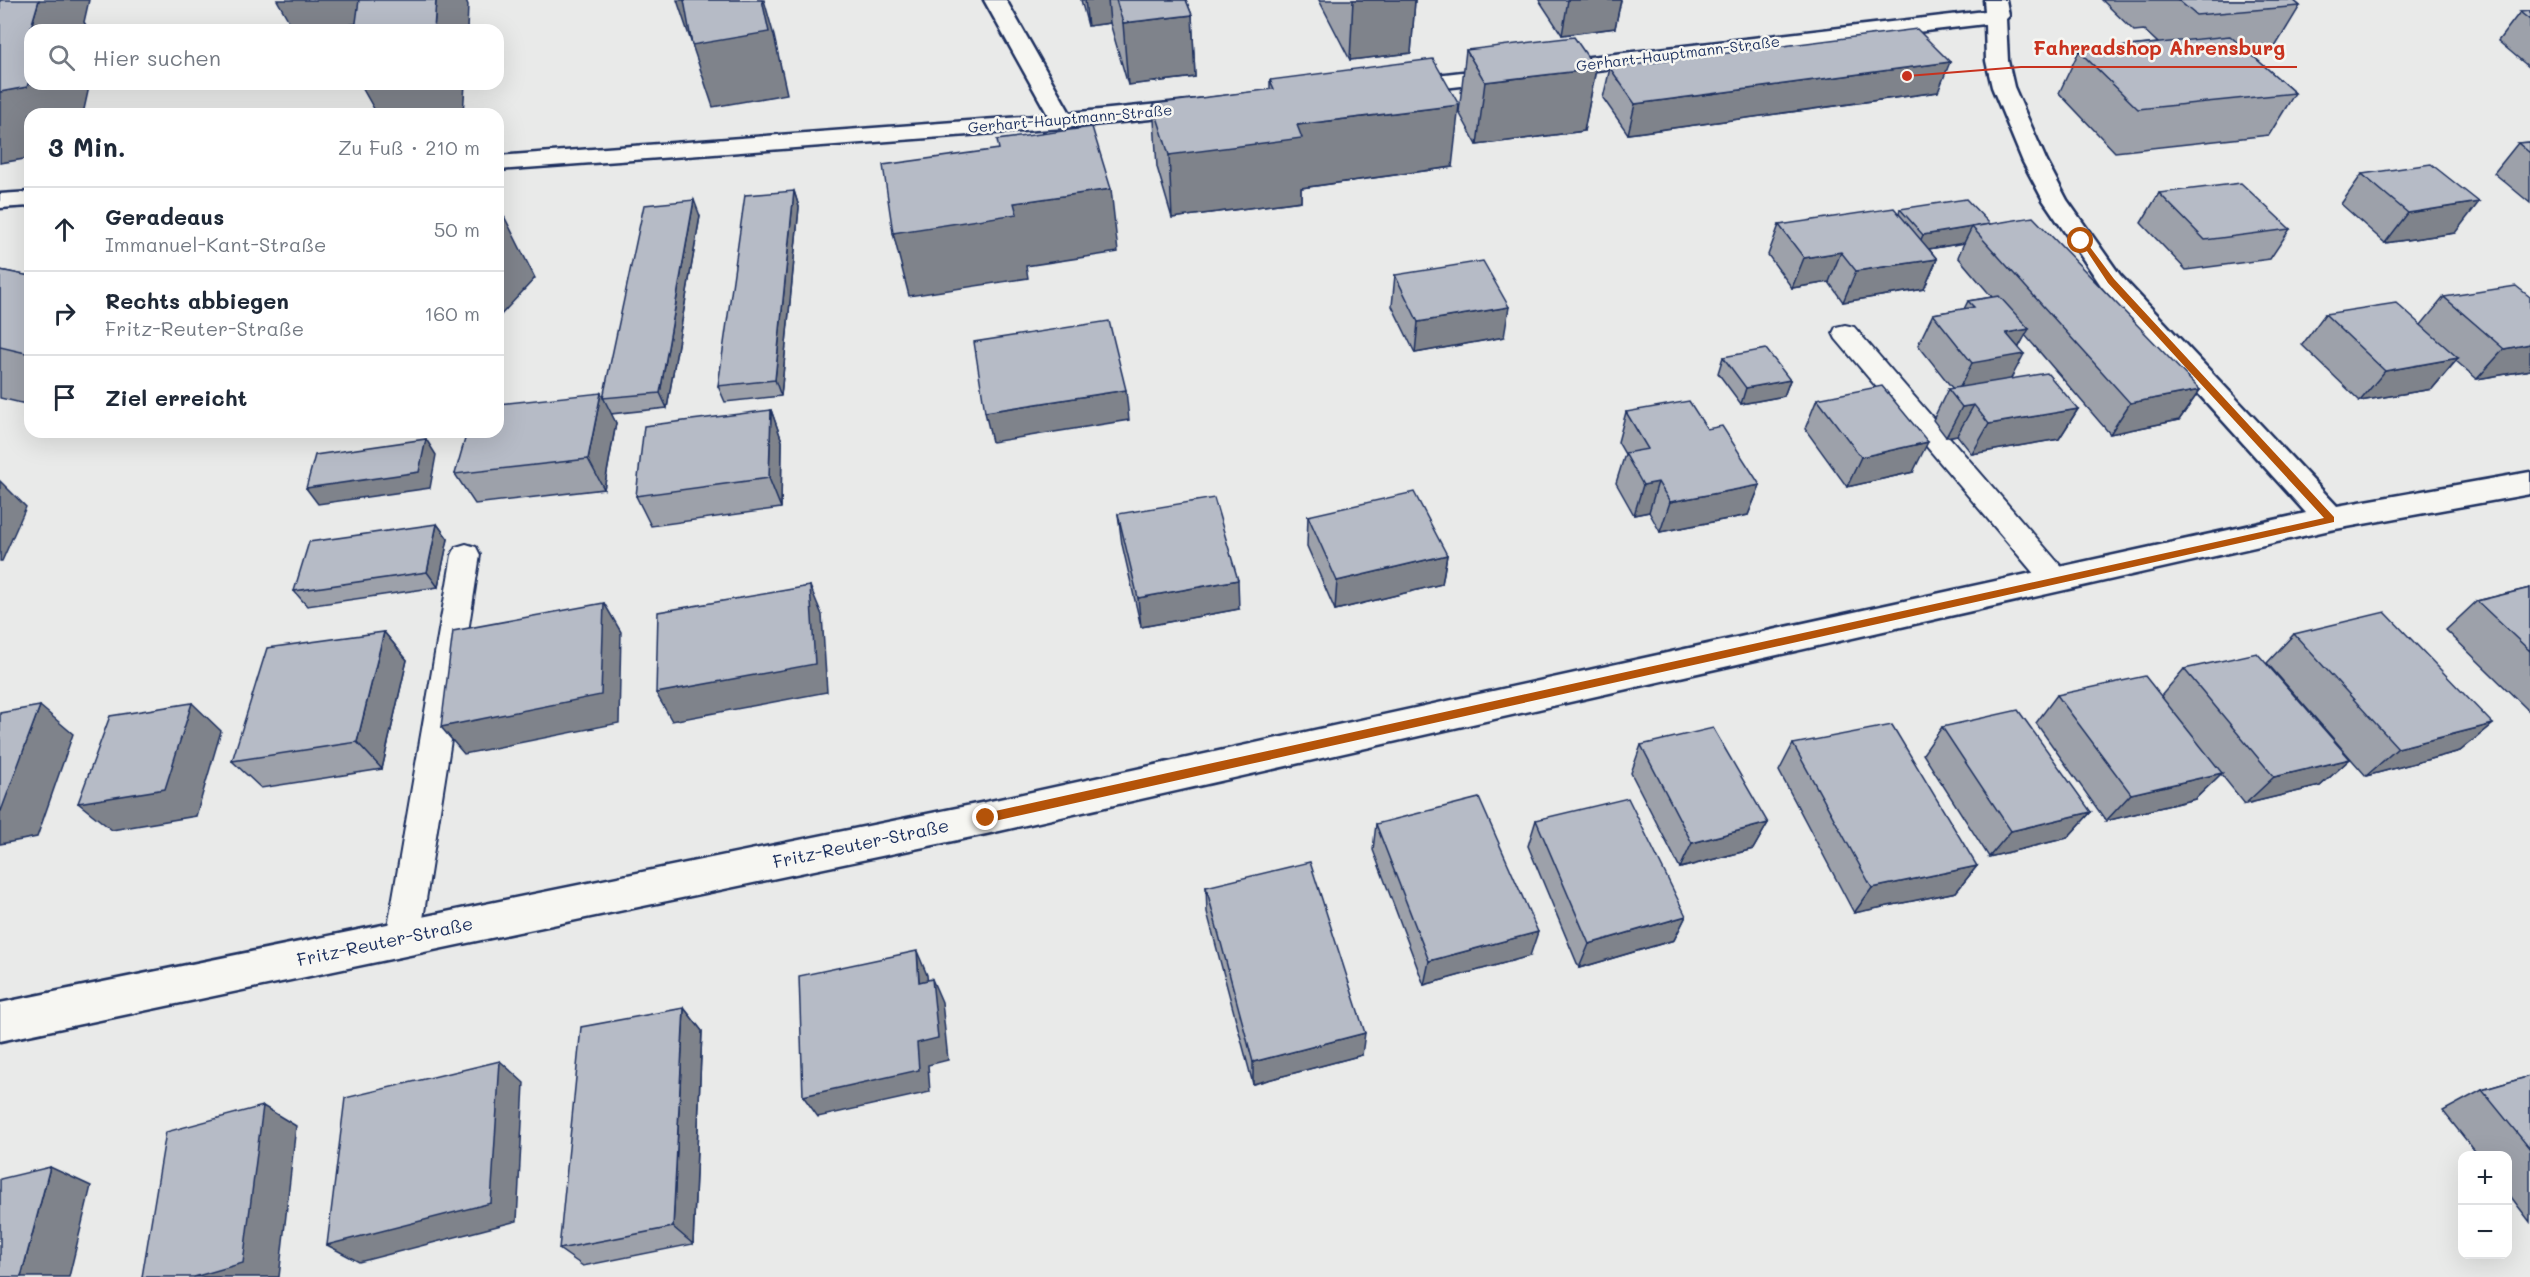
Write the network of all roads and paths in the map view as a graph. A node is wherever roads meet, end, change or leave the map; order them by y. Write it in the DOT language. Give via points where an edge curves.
graph roads {
  1 [pos="995,0"];
  2 [pos="1997,8"];
  3 [pos="1383,88"];
  4 [pos="1217,105"];
  5 [pos="1064,121"];
  6 [pos="504,163"];
  7 [pos="24,199"];
  8 [pos="0,201"];
  9 [pos="1845,333"];
  10 [pos="2530,483"];
  11 [pos="2331,519"];
  12 [pos="466,555"];
  13 [pos="2056,580"];
  14 [pos="403,938"];
  15 [pos="0,1022"];
  1 -- 5 [label="street"];
  2 -- 3 [label="street, Gerhart-Hauptmann-Straße"];
  2 -- 11 [label="street" via="1997,62 2003,87 2035,162 2065,216 2111,281"];
  4 -- 5 [label="street, Gerhart-Hauptmann-Straße"];
  5 -- 6 [label="street, Gerhart-Hauptmann-Straße"];
  7 -- 8 [label="street"];
  9 -- 13 [label="lane"];
  10 -- 11 [label="street, Fritz-Reuter-Straße"];
  11 -- 13 [label="street, Fritz-Reuter-Straße"];
  12 -- 14 [label="lane"];
  13 -- 14 [label="street, Fritz-Reuter-Straße" via="986,818"];
  14 -- 15 [label="street, Fritz-Reuter-Straße"];
}
